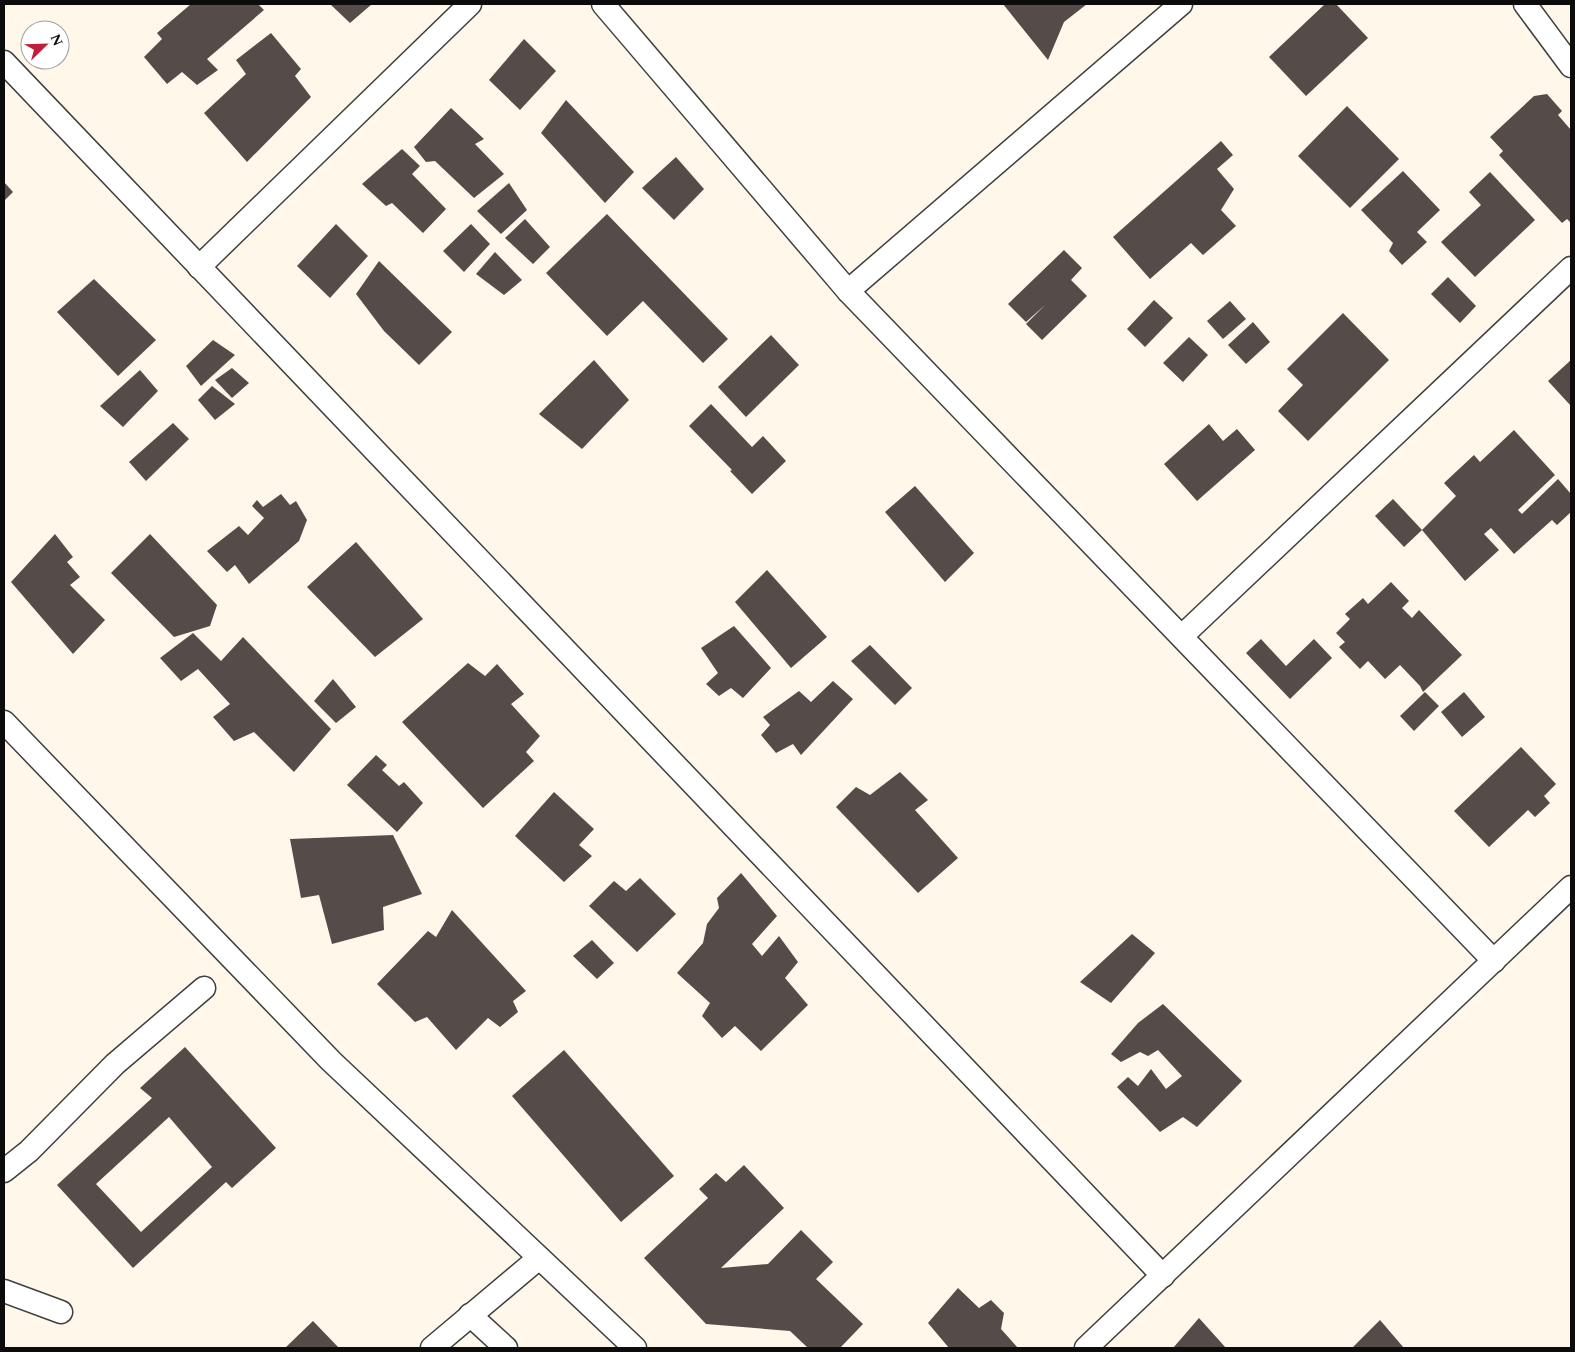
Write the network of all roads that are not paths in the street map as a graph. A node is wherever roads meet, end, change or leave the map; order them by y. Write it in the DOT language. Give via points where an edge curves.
graph roads {
  1 [pos="470,4"];
  2 [pos="603,4"];
  3 [pos="1180,4"];
  4 [pos="1525,4"];
  5 [pos="4,62"];
  6 [pos="1571,66"];
  7 [pos="199,267"];
  8 [pos="1571,268"];
  9 [pos="848,291"];
  10 [pos="1182,636"];
  11 [pos="4,722"];
  12 [pos="1571,887"];
  13 [pos="1494,961"];
  14 [pos="204,988"];
  15 [pos="4,1172"];
  16 [pos="539,1258"];
  17 [pos="1164,1276"];
  18 [pos="4,1291"];
  19 [pos="62,1312"];
  20 [pos="470,1315"];
  21 [pos="432,1348"];
  22 [pos="506,1348"];
  23 [pos="635,1348"];
  24 [pos="1086,1348"];
  1 -- 7 [label="street"];
  2 -- 9 [label="street"];
  3 -- 9 [label="street"];
  4 -- 6 [label="street"];
  5 -- 7 [label="street"];
  7 -- 17 [label="street"];
  8 -- 10 [label="street"];
  9 -- 10 [label="street"];
  10 -- 13 [label="street"];
  11 -- 16 [label="street" via="331,1061"];
  12 -- 13 [label="street"];
  13 -- 17 [label="street"];
  14 -- 15 [label="street" via="115,1064"];
  16 -- 20 [label="street"];
  16 -- 23 [label="street"];
  17 -- 24 [label="street"];
  18 -- 19 [label="street"];
  20 -- 21 [label="street"];
  20 -- 22 [label="street"];
}
